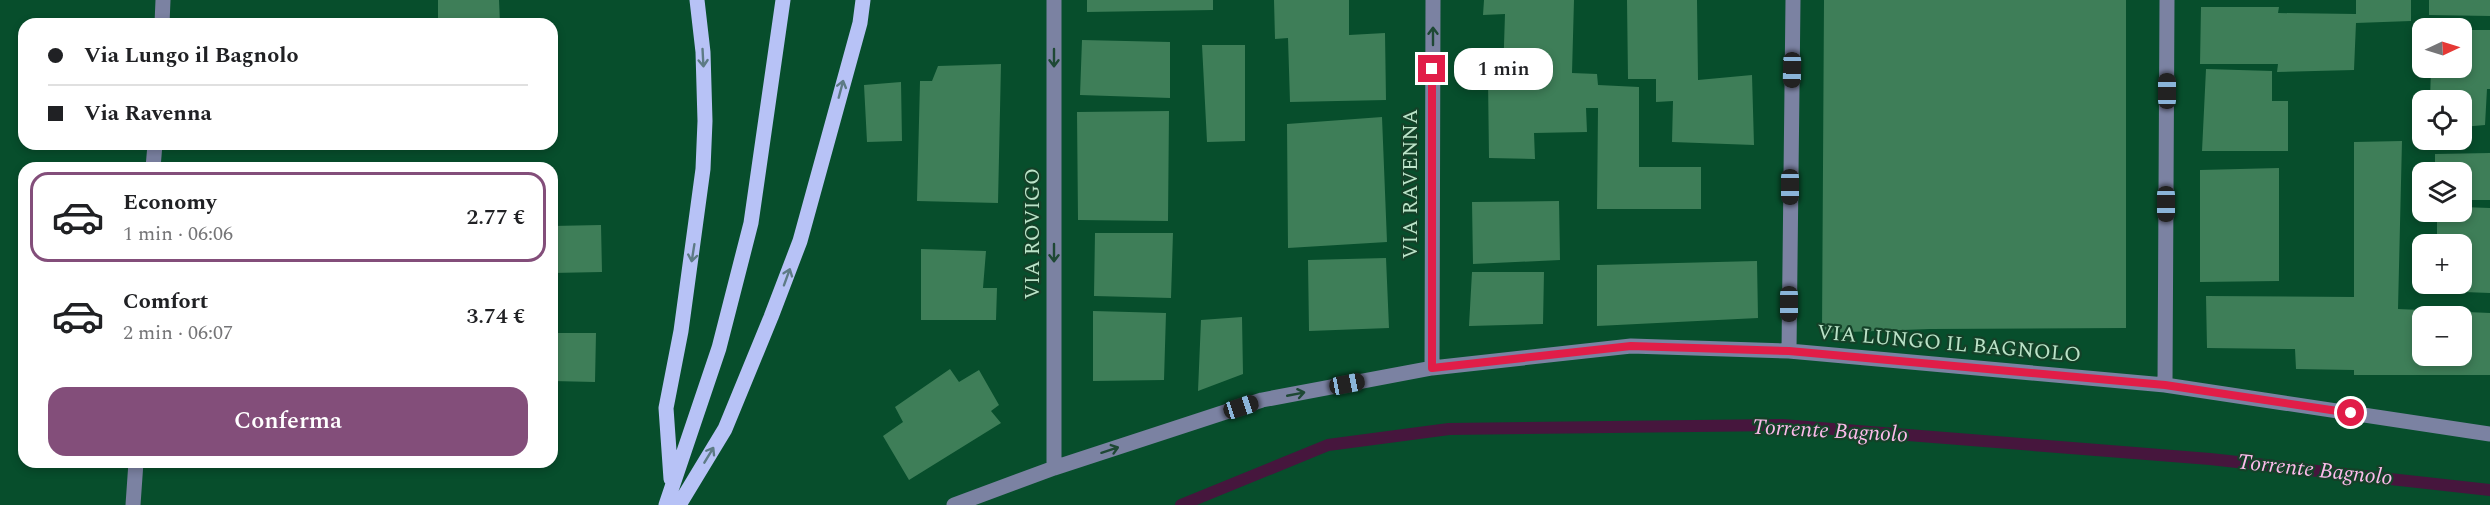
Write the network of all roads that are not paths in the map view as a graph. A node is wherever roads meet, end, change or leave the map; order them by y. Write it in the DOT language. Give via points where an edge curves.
graph roads {
  1 [pos="163,0"];
  2 [pos="697,0"];
  3 [pos="783,0"];
  4 [pos="863,0"];
  5 [pos="873,0"];
  6 [pos="1054,0"];
  7 [pos="1433,0"];
  8 [pos="1793,0"];
  9 [pos="2167,0"];
  10 [pos="162,18"];
  11 [pos="860,23"];
  12 [pos="1789,351"];
  13 [pos="1432,368"];
  14 [pos="2165,385"];
  15 [pos="2490,434"];
  16 [pos="136,468"];
  17 [pos="1054,468"];
  18 [pos="672,488"];
  19 [pos="133,505"];
  20 [pos="666,505"];
  21 [pos="678,505"];
  22 [pos="954,505"];
  1 -- 10 [label="street"];
  2 -- 18 [label="main road, one-way" via="703,63 703,169 681,332 666,408"];
  3 -- 18 [label="main road" via="752,223 719,348"];
  4 -- 11 [label="main road"];
  5 -- 11 [label="main road"];
  6 -- 17 [label="street, VIA ROVIGO, one-way"];
  13 -- 7 [label="street, VIA RAVENNA, one-way"];
  8 -- 12 [label="street"];
  9 -- 14 [label="street"];
  21 -- 11 [label="main road, one-way" via="724,429 800,241"];
  12 -- 13 [label="street, VIA LUNGO IL BAGNOLO" via="1631,346"];
  12 -- 14 [label="street, VIA LUNGO IL BAGNOLO"];
  17 -- 13 [label="street, VIA LUNGO IL BAGNOLO, one-way" via="1262,400"];
  14 -- 15 [label="street, VIA LUNGO IL BAGNOLO"];
  16 -- 19 [label="street"];
  17 -- 22 [label="street, VIA LUNGO IL BAGNOLO"];
  18 -- 20 [label="main road"];
}
